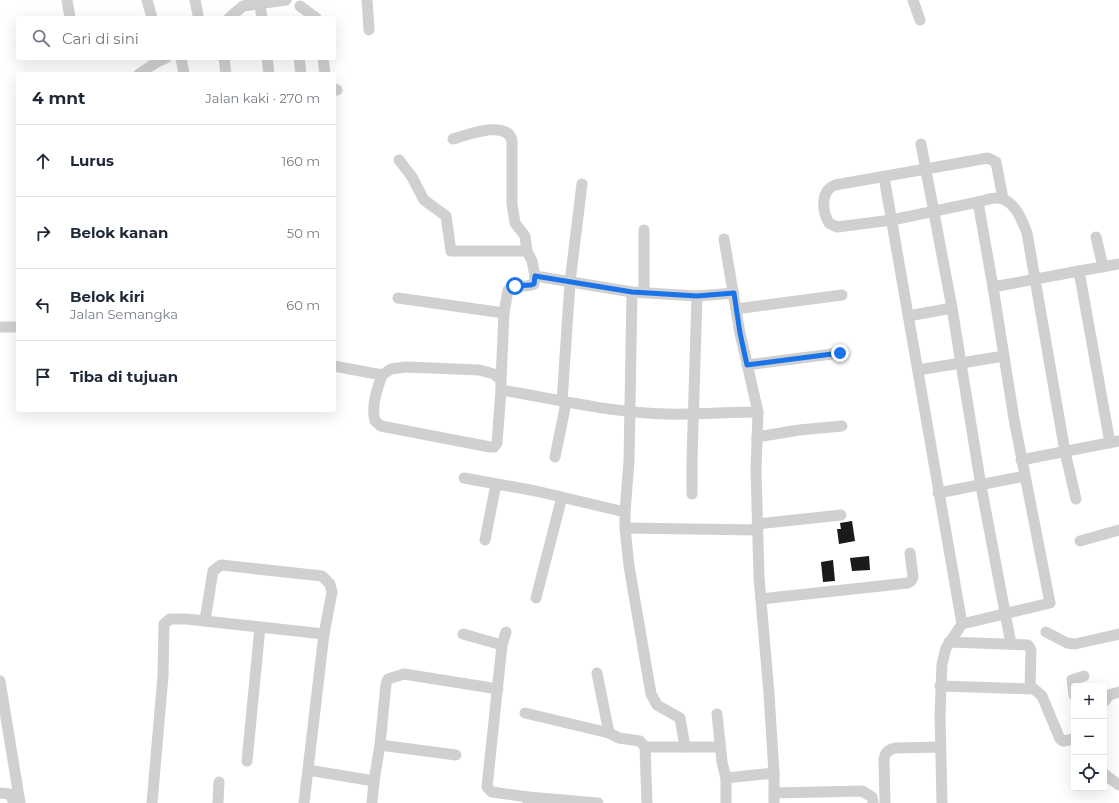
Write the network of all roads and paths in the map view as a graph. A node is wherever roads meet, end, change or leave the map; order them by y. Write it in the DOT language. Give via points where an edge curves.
graph roads {
  1 [pos="67,0"];
  2 [pos="147,0"];
  3 [pos="195,0"];
  4 [pos="286,0"];
  5 [pos="367,0"];
  6 [pos="913,0"];
  7 [pos="241,3"];
  8 [pos="300,3"];
  9 [pos="260,4"];
  10 [pos="198,15"];
  11 [pos="70,16"];
  12 [pos="151,16"];
  13 [pos="231,16"];
  14 [pos="262,16"];
  15 [pos="301,16"];
  16 [pos="314,16"];
  17 [pos="920,20"];
  18 [pos="369,30"];
  19 [pos="160,60"];
  20 [pos="181,60"];
  21 [pos="224,60"];
  22 [pos="267,60"];
  23 [pos="300,60"];
  24 [pos="323,60"];
  25 [pos="142,72"];
  26 [pos="184,72"];
  27 [pos="226,72"];
  28 [pos="269,72"];
  29 [pos="301,72"];
  30 [pos="325,72"];
  31 [pos="453,140"];
  32 [pos="921,144"];
  33 [pos="399,160"];
  34 [pos="926,169"];
  35 [pos="884,177"];
  36 [pos="582,184"];
  37 [pos="1003,199"];
  38 [pos="978,202"];
  39 [pos="934,211"];
  40 [pos="892,220"];
  41 [pos="644,230"];
  42 [pos="1096,237"];
  43 [pos="724,239"];
  44 [pos="527,251"];
  45 [pos="1119,264"];
  46 [pos="1103,267"];
  47 [pos="1079,271"];
  48 [pos="535,276"];
  49 [pos="1036,280"];
  50 [pos="570,282"];
  51 [pos="993,287"];
  52 [pos="632,292"];
  53 [pos="644,292"];
  54 [pos="734,293"];
  55 [pos="697,296"];
  56 [pos="842,296"];
  57 [pos="398,298"];
  58 [pos="952,308"];
  59 [pos="736,309"];
  60 [pos="504,313"];
  61 [pos="908,316"];
  62 [pos="0,327"];
  63 [pos="16,327"];
  64 [pos="840,353"];
  65 [pos="1004,356"];
  66 [pos="960,363"];
  67 [pos="747,365"];
  68 [pos="336,366"];
  69 [pos="918,370"];
  70 [pos="382,374"];
  71 [pos="501,385"];
  72 [pos="564,402"];
  73 [pos="629,411"];
  74 [pos="758,412"];
  75 [pos="693,414"];
  76 [pos="842,426"];
  77 [pos="757,437"];
  78 [pos="1115,442"];
  79 [pos="1065,452"];
  80 [pos="555,457"];
  81 [pos="1021,460"];
  82 [pos="1025,476"];
  83 [pos="464,478"];
  84 [pos="496,484"];
  85 [pos="981,486"];
  86 [pos="938,493"];
  87 [pos="692,494"];
  88 [pos="562,498"];
  89 [pos="1076,499"];
  90 [pos="625,512"];
  91 [pos="841,515"];
  92 [pos="757,527"];
  93 [pos="626,528"];
  94 [pos="1119,530"];
  95 [pos="485,540"];
  96 [pos="1080,541"];
  97 [pos="910,553"];
  98 [pos="536,598"];
  99 [pos="761,599"];
  100 [pos="1006,613"];
  101 [pos="205,620"];
  102 [pos="962,624"];
  103 [pos="260,627"];
  104 [pos="506,632"];
  105 [pos="1046,632"];
  106 [pos="324,634"];
  107 [pos="463,634"];
  108 [pos="1119,634"];
  109 [pos="949,642"];
  110 [pos="1011,644"];
  111 [pos="502,645"];
  112 [pos="597,673"];
  113 [pos="1084,676"];
  114 [pos="0,680"];
  115 [pos="1072,683"];
  116 [pos="940,686"];
  117 [pos="1030,688"];
  118 [pos="498,689"];
  119 [pos="1119,692"];
  120 [pos="1107,698"];
  121 [pos="525,713"];
  122 [pos="717,714"];
  123 [pos="609,733"];
  124 [pos="1071,740"];
  125 [pos="380,745"];
  126 [pos="940,746"];
  127 [pos="645,747"];
  128 [pos="685,747"];
  129 [pos="720,747"];
  130 [pos="456,755"];
  131 [pos="247,761"];
  132 [pos="308,770"];
  133 [pos="774,773"];
  134 [pos="1107,776"];
  135 [pos="726,778"];
  136 [pos="374,781"];
  137 [pos="219,782"];
  138 [pos="1119,785"];
  139 [pos="0,793"];
  140 [pos="774,798"];
  141 [pos="528,800"];
  142 [pos="14,803"];
  143 [pos="20,803"];
  144 [pos="152,803"];
  145 [pos="218,803"];
  146 [pos="304,803"];
  147 [pos="372,803"];
  148 [pos="598,803"];
  149 [pos="647,803"];
  150 [pos="726,803"];
  151 [pos="873,803"];
  152 [pos="886,803"];
  153 [pos="942,803"];
  1 -- 11 [label="street"];
  2 -- 12 [label="street"];
  3 -- 10 [label="street"];
  4 -- 9 [label="street"];
  5 -- 18 [label="street"];
  6 -- 17 [label="street"];
  7 -- 9 [label="street"];
  7 -- 13 [label="street"];
  8 -- 15 [label="street"];
  8 -- 16 [label="street"];
  9 -- 14 [label="street"];
  19 -- 25 [label="street"];
  20 -- 26 [label="street"];
  21 -- 27 [label="street"];
  22 -- 28 [label="street"];
  23 -- 29 [label="street"];
  24 -- 30 [label="street"];
  31 -- 44 [label="street" via="474,132 501,130 510,135 515,223 525,236"];
  32 -- 34 [label="street"];
  33 -- 44 [label="street" via="412,177 424,200 446,216 451,251"];
  34 -- 35 [label="street"];
  34 -- 37 [label="street" via="993,159 996,162"];
  34 -- 39 [label="street"];
  35 -- 40 [label="street"];
  35 -- 40 [label="street" via="829,187 824,196 824,210 829,223 837,227"];
  36 -- 50 [label="street"];
  37 -- 38 [label="street"];
  37 -- 49 [label="street" via="1021,217 1027,233"];
  38 -- 39 [label="street"];
  38 -- 51 [label="street"];
  39 -- 40 [label="street"];
  39 -- 58 [label="street"];
  40 -- 61 [label="street"];
  41 -- 53 [label="street"];
  42 -- 46 [label="street"];
  43 -- 54 [label="street"];
  44 -- 48 [label="street"];
  45 -- 46 [label="street"];
  46 -- 47 [label="street"];
  47 -- 49 [label="street"];
  47 -- 78 [label="street"];
  48 -- 50 [label="street"];
  48 -- 60 [label="street" via="534,284 515,286 508,290"];
  49 -- 51 [label="street"];
  49 -- 79 [label="street"];
  50 -- 52 [label="street"];
  50 -- 72 [label="street"];
  51 -- 65 [label="street"];
  52 -- 53 [label="street"];
  52 -- 73 [label="street"];
  53 -- 55 [label="street"];
  54 -- 55 [label="street"];
  54 -- 59 [label="street"];
  55 -- 75 [label="street"];
  56 -- 59 [label="street"];
  57 -- 60 [label="street"];
  58 -- 61 [label="street"];
  58 -- 66 [label="street"];
  59 -- 67 [label="street"];
  60 -- 71 [label="street"];
  61 -- 69 [label="street"];
  62 -- 63 [label="street"];
  64 -- 67 [label="street"];
  65 -- 66 [label="street"];
  65 -- 81 [label="street"];
  66 -- 69 [label="street"];
  66 -- 85 [label="street"];
  67 -- 74 [label="street"];
  68 -- 70 [label="street"];
  69 -- 86 [label="street"];
  70 -- 71 [label="street" via="391,369 406,367 479,370 494,374"];
  70 -- 71 [label="street" via="374,399 373,413 375,421 381,426 490,447 497,443"];
  71 -- 72 [label="street"];
  72 -- 73 [label="street"];
  72 -- 80 [label="street"];
  73 -- 75 [label="street"];
  73 -- 90 [label="street"];
  74 -- 75 [label="street"];
  74 -- 77 [label="street"];
  75 -- 87 [label="street"];
  76 -- 77 [label="street"];
  77 -- 92 [label="street"];
  78 -- 79 [label="street"];
  79 -- 81 [label="street"];
  79 -- 89 [label="street"];
  81 -- 82 [label="street"];
  82 -- 85 [label="street"];
  82 -- 100 [label="street" via="1050,603"];
  83 -- 84 [label="street"];
  84 -- 88 [label="street"];
  84 -- 95 [label="street"];
  85 -- 86 [label="street"];
  85 -- 100 [label="street"];
  86 -- 102 [label="street"];
  88 -- 90 [label="street"];
  88 -- 98 [label="street"];
  90 -- 93 [label="street"];
  91 -- 92 [label="street"];
  92 -- 93 [label="street"];
  92 -- 99 [label="street"];
  93 -- 128 [label="street" via="629,566 651,694 657,705 680,718"];
  94 -- 96 [label="street"];
  97 -- 99 [label="street" via="913,577 908,583"];
  99 -- 133 [label="street"];
  100 -- 102 [label="street"];
  100 -- 110 [label="street"];
  101 -- 103 [label="street"];
  101 -- 106 [label="street" via="213,571 221,565 322,576 330,584 332,592"];
  101 -- 144 [label="street" via="170,619 164,624 163,676"];
  102 -- 109 [label="street"];
  103 -- 106 [label="street"];
  103 -- 131 [label="street"];
  104 -- 111 [label="street"];
  105 -- 108 [label="street" via="1067,643 1075,644"];
  106 -- 132 [label="street"];
  107 -- 111 [label="street"];
  109 -- 110 [label="street"];
  109 -- 116 [label="street" via="943,657"];
  110 -- 117 [label="street" via="1030,647"];
  111 -- 118 [label="street"];
  112 -- 123 [label="street"];
  113 -- 115 [label="street" via="1072,680"];
  114 -- 143 [label="street"];
  116 -- 117 [label="street"];
  116 -- 126 [label="street"];
  117 -- 124 [label="street" via="1042,696 1060,739"];
  118 -- 125 [label="street" via="404,674 392,676 386,684"];
  118 -- 141 [label="street" via="486,787 492,792"];
  119 -- 120 [label="street"];
  121 -- 123 [label="street"];
  122 -- 129 [label="street"];
  123 -- 127 [label="street" via="619,738 640,741"];
  125 -- 130 [label="street"];
  125 -- 136 [label="street"];
  126 -- 152 [label="street" via="895,748 885,754"];
  126 -- 153 [label="street"];
  127 -- 128 [label="street"];
  127 -- 149 [label="street"];
  128 -- 129 [label="street"];
  129 -- 135 [label="street"];
  132 -- 136 [label="street"];
  132 -- 146 [label="street"];
  133 -- 135 [label="street"];
  133 -- 140 [label="street"];
  134 -- 138 [label="street"];
  135 -- 150 [label="street"];
  136 -- 147 [label="street"];
  137 -- 145 [label="street"];
  139 -- 142 [label="street" via="10,794"];
  140 -- 151 [label="street" via="862,791 872,797"];
  141 -- 148 [label="street"];
}
